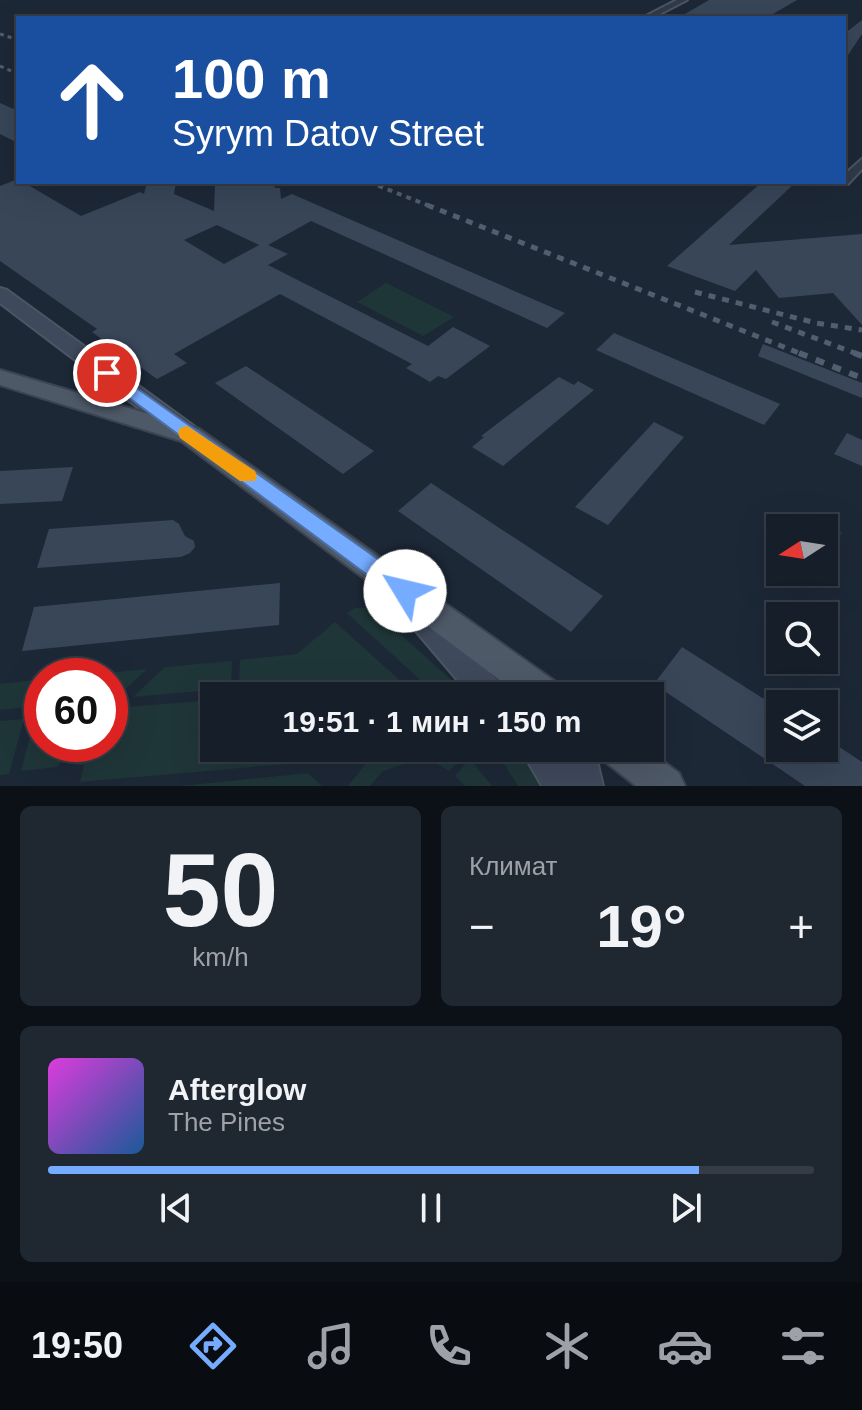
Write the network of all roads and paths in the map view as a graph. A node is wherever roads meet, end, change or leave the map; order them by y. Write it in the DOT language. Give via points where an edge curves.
graph roads {
  1 [pos="683,0"];
  2 [pos="650,16"];
  3 [pos="862,162"];
  4 [pos="846,179"];
  5 [pos="0,294"];
  6 [pos="0,377"];
  7 [pos="190,435"];
  8 [pos="383,574"];
  9 [pos="479,682"];
  10 [pos="529,682"];
  11 [pos="546,762"];
  12 [pos="581,762"];
  13 [pos="634,762"];
  14 [pos="562,786"];
  15 [pos="586,786"];
  16 [pos="666,786"];
  1 -- 2 [label="street"];
  3 -- 4 [label="street"];
  5 -- 7 [label="main road"];
  6 -- 7 [label="main road"];
  7 -- 8 [label="main road"];
  8 -- 9 [label="main road"];
  8 -- 10 [label="main road"];
  11 -- 14 [label="main road"];
  12 -- 15 [label="main road"];
  13 -- 16 [label="main road"];
}
